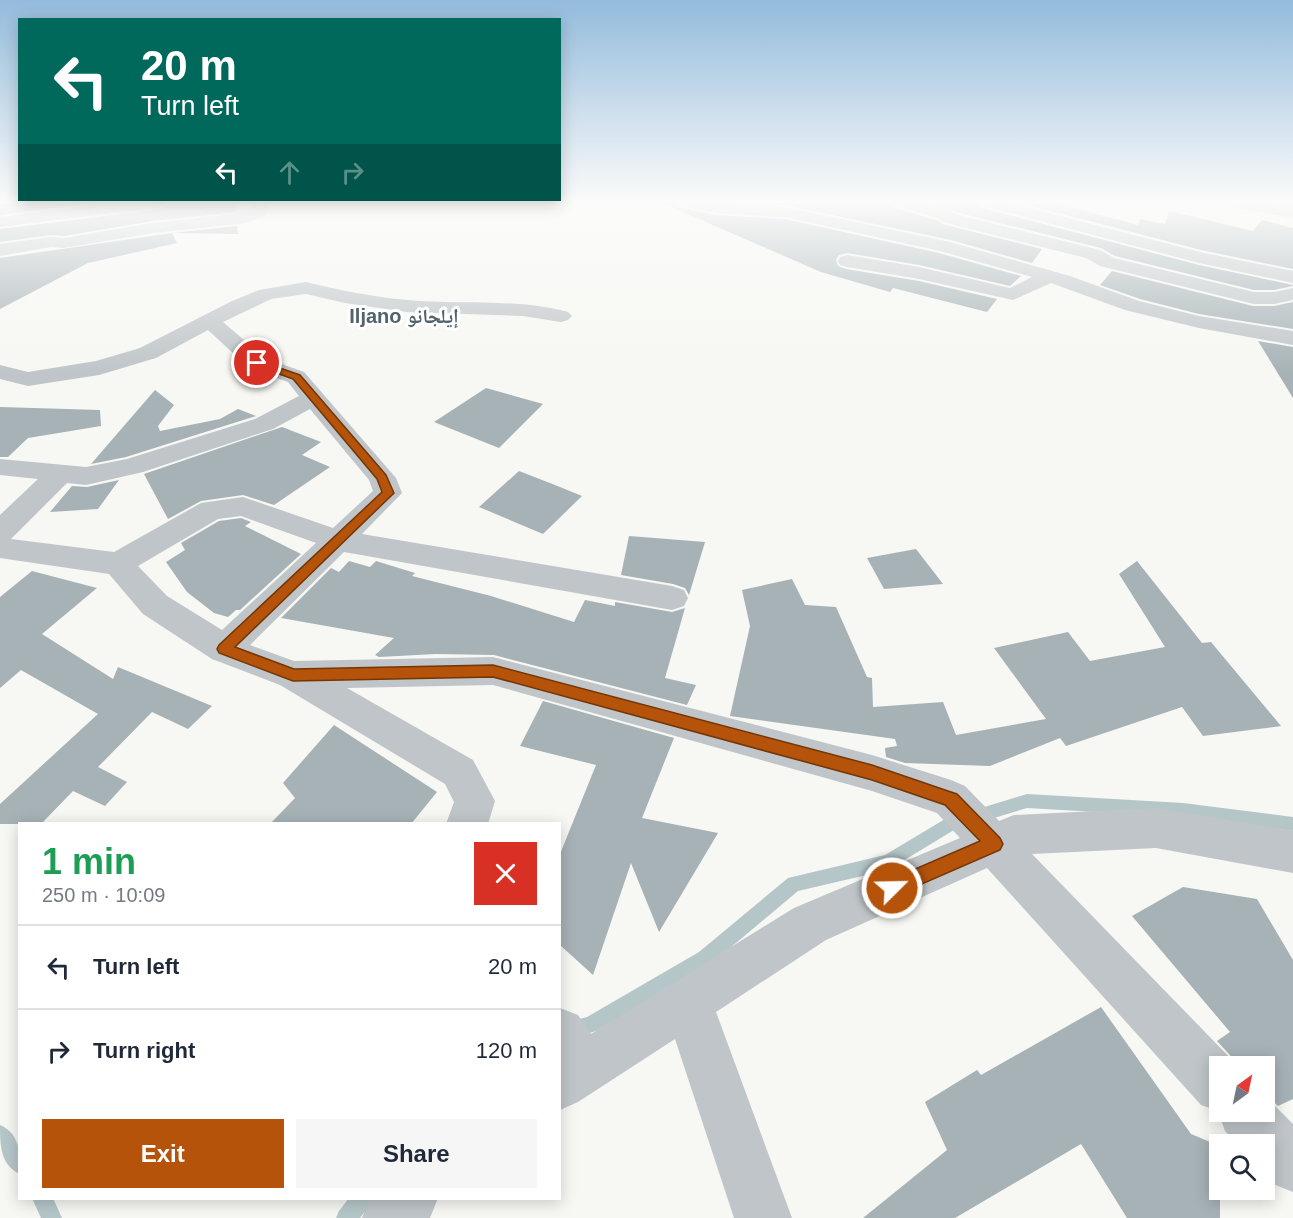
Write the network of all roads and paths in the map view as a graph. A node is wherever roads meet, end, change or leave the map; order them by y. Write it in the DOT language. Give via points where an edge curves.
graph roads {
  1 [pos="925,259"];
  2 [pos="989,259"];
  3 [pos="1101,259"];
  4 [pos="1208,259"];
  5 [pos="847,261"];
  6 [pos="1049,276"];
  7 [pos="1293,277"];
  8 [pos="914,281"];
  9 [pos="1293,294"];
  10 [pos="561,316"];
  11 [pos="209,320"];
  12 [pos="1293,338"];
  13 [pos="0,372"];
  14 [pos="314,398"];
  15 [pos="0,466"];
  16 [pos="61,473"];
  17 [pos="0,532"];
  18 [pos="340,541"];
  19 [pos="0,548"];
  20 [pos="118,564"];
  21 [pos="672,598"];
  22 [pos="224,649"];
  23 [pos="293,675"];
  24 [pos="468,822"];
  25 [pos="994,844"];
  26 [pos="1293,852"];
  27 [pos="688,1003"];
  28 [pos="568,1062"];
  29 [pos="1209,1074"];
  30 [pos="1254,1122"];
  31 [pos="1292,1162"];
  32 [pos="408,1200"];
  33 [pos="391,1218"];
  34 [pos="763,1218"];
  1 -- 8 [label="street"];
  2 -- 6 [label="street"];
  3 -- 9 [label="street" via="1254,298"];
  4 -- 7 [label="street"];
  5 -- 8 [label="street"];
  6 -- 8 [label="street" via="1013,294"];
  6 -- 12 [label="street" via="1132,306"];
  10 -- 11 [label="street" via="523,310 407,306 306,288 266,294"];
  11 -- 13 [label="street" via="148,353 99,368 28,379"];
  11 -- 14 [label="street" via="257,363 296,377"];
  14 -- 16 [label="street" via="264,424 133,466 86,476"];
  14 -- 18 [label="street" via="382,478 388,493"];
  15 -- 16 [label="street"];
  16 -- 17 [label="street"];
  18 -- 20 [label="street" via="243,506 211,510"];
  18 -- 21 [label="street"];
  18 -- 22 [label="street"];
  19 -- 20 [label="street"];
  20 -- 22 [label="street" via="154,605"];
  22 -- 23 [label="street"];
  23 -- 24 [label="street" via="459,772 475,801"];
  23 -- 25 [label="street" via="493,671 872,773 951,799"];
  25 -- 26 [label="street" via="1014,835 1156,828"];
  25 -- 27 [label="street" via="810,924"];
  25 -- 29 [label="street"];
  27 -- 28 [label="street"];
  27 -- 34 [label="street"];
  30 -- 31 [label="street"];
  32 -- 33 [label="street"];
}
